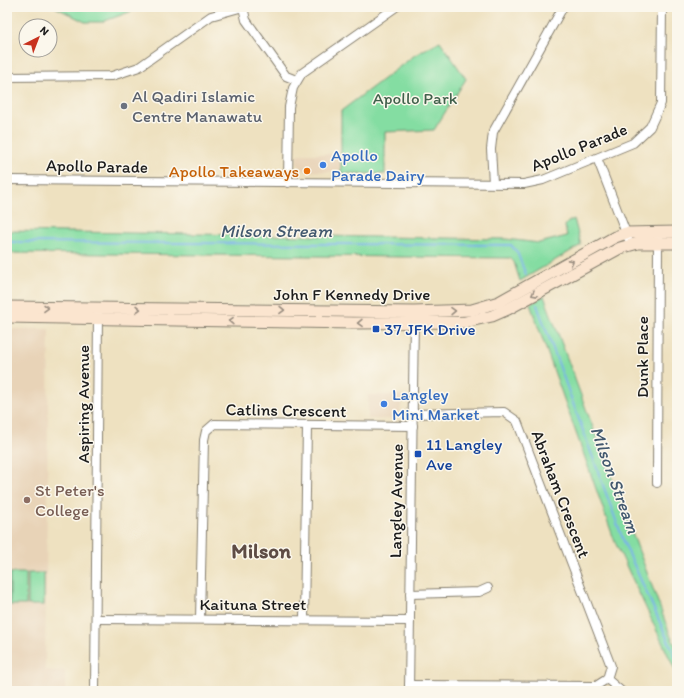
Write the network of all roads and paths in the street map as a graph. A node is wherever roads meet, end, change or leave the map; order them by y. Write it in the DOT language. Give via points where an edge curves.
graph roads {
  1 [pos="243,7"];
  2 [pos="396,7"];
  3 [pos="563,7"];
  4 [pos="662,7"];
  5 [pos="7,77"];
  6 [pos="296,80"];
  7 [pos="597,158"];
  8 [pos="7,180"];
  9 [pos="288,183"];
  10 [pos="493,184"];
  11 [pos="677,232"];
  12 [pos="626,233"];
  13 [pos="658,237"];
  14 [pos="677,243"];
  15 [pos="631,244"];
  16 [pos="7,307"];
  17 [pos="98,313"];
  18 [pos="7,317"];
  19 [pos="414,317"];
  20 [pos="412,414"];
  21 [pos="307,426"];
  22 [pos="412,426"];
  23 [pos="657,483"];
  24 [pos="488,588"];
  25 [pos="410,594"];
  26 [pos="96,619"];
  27 [pos="200,619"];
  28 [pos="304,620"];
  29 [pos="410,621"];
  30 [pos="606,679"];
  31 [pos="409,688"];
  32 [pos="95,691"];
  33 [pos="621,691"];
  1 -- 5 [label="street" via="211,16 139,67 127,72 112,76"];
  1 -- 6 [label="street" via="246,20 286,76"];
  2 -- 6 [label="street" via="309,67"];
  3 -- 10 [label="street" via="493,132"];
  4 -- 7 [label="street, Apollo Parade" via="661,103 657,115 650,128 638,140"];
  6 -- 9 [label="street" via="289,107"];
  7 -- 10 [label="street, Apollo Parade" via="543,180 524,184"];
  7 -- 12 [label="street"];
  8 -- 9 [label="street, Apollo Parade"];
  9 -- 10 [label="street, Apollo Parade"];
  11 -- 13 [label="main road, John F Kennedy Drive"];
  12 -- 13 [label="main road, John F Kennedy Drive"];
  12 -- 15 [label="street"];
  19 -- 12 [label="main road, John F Kennedy Drive, one-way" via="472,310 499,302"];
  13 -- 14 [label="main road, John F Kennedy Drive"];
  13 -- 15 [label="main road, John F Kennedy Drive"];
  13 -- 23 [label="street, Dunk Place"];
  15 -- 19 [label="main road, John F Kennedy Drive, one-way" via="608,253 492,316 465,322"];
  16 -- 17 [label="main road, John F Kennedy Drive, one-way"];
  17 -- 18 [label="main road, John F Kennedy Drive"];
  17 -- 19 [label="main road, John F Kennedy Drive"];
  17 -- 26 [label="street, Aspiring Avenue"];
  19 -- 20 [label="street, Langley Avenue"];
  20 -- 22 [label="street, Langley Avenue"];
  20 -- 30 [label="street, Abraham Crescent" via="504,412 516,421 611,666"];
  21 -- 22 [label="street, Catlins Crescent"];
  21 -- 27 [label="street, Catlins Crescent" via="214,424 206,430"];
  21 -- 28 [label="street"];
  22 -- 25 [label="street, Langley Avenue"];
  24 -- 25 [label="street" via="479,592"];
  25 -- 29 [label="street, Langley Avenue"];
  26 -- 27 [label="street, Kaituna Street"];
  26 -- 32 [label="street, Aspiring Avenue"];
  27 -- 28 [label="street, Kaituna Street"];
  28 -- 29 [label="street, Kaituna Street"];
  29 -- 31 [label="street, Langley Avenue"];
  30 -- 31 [label="street" via="596,686"];
  30 -- 33 [label="street"];
}
